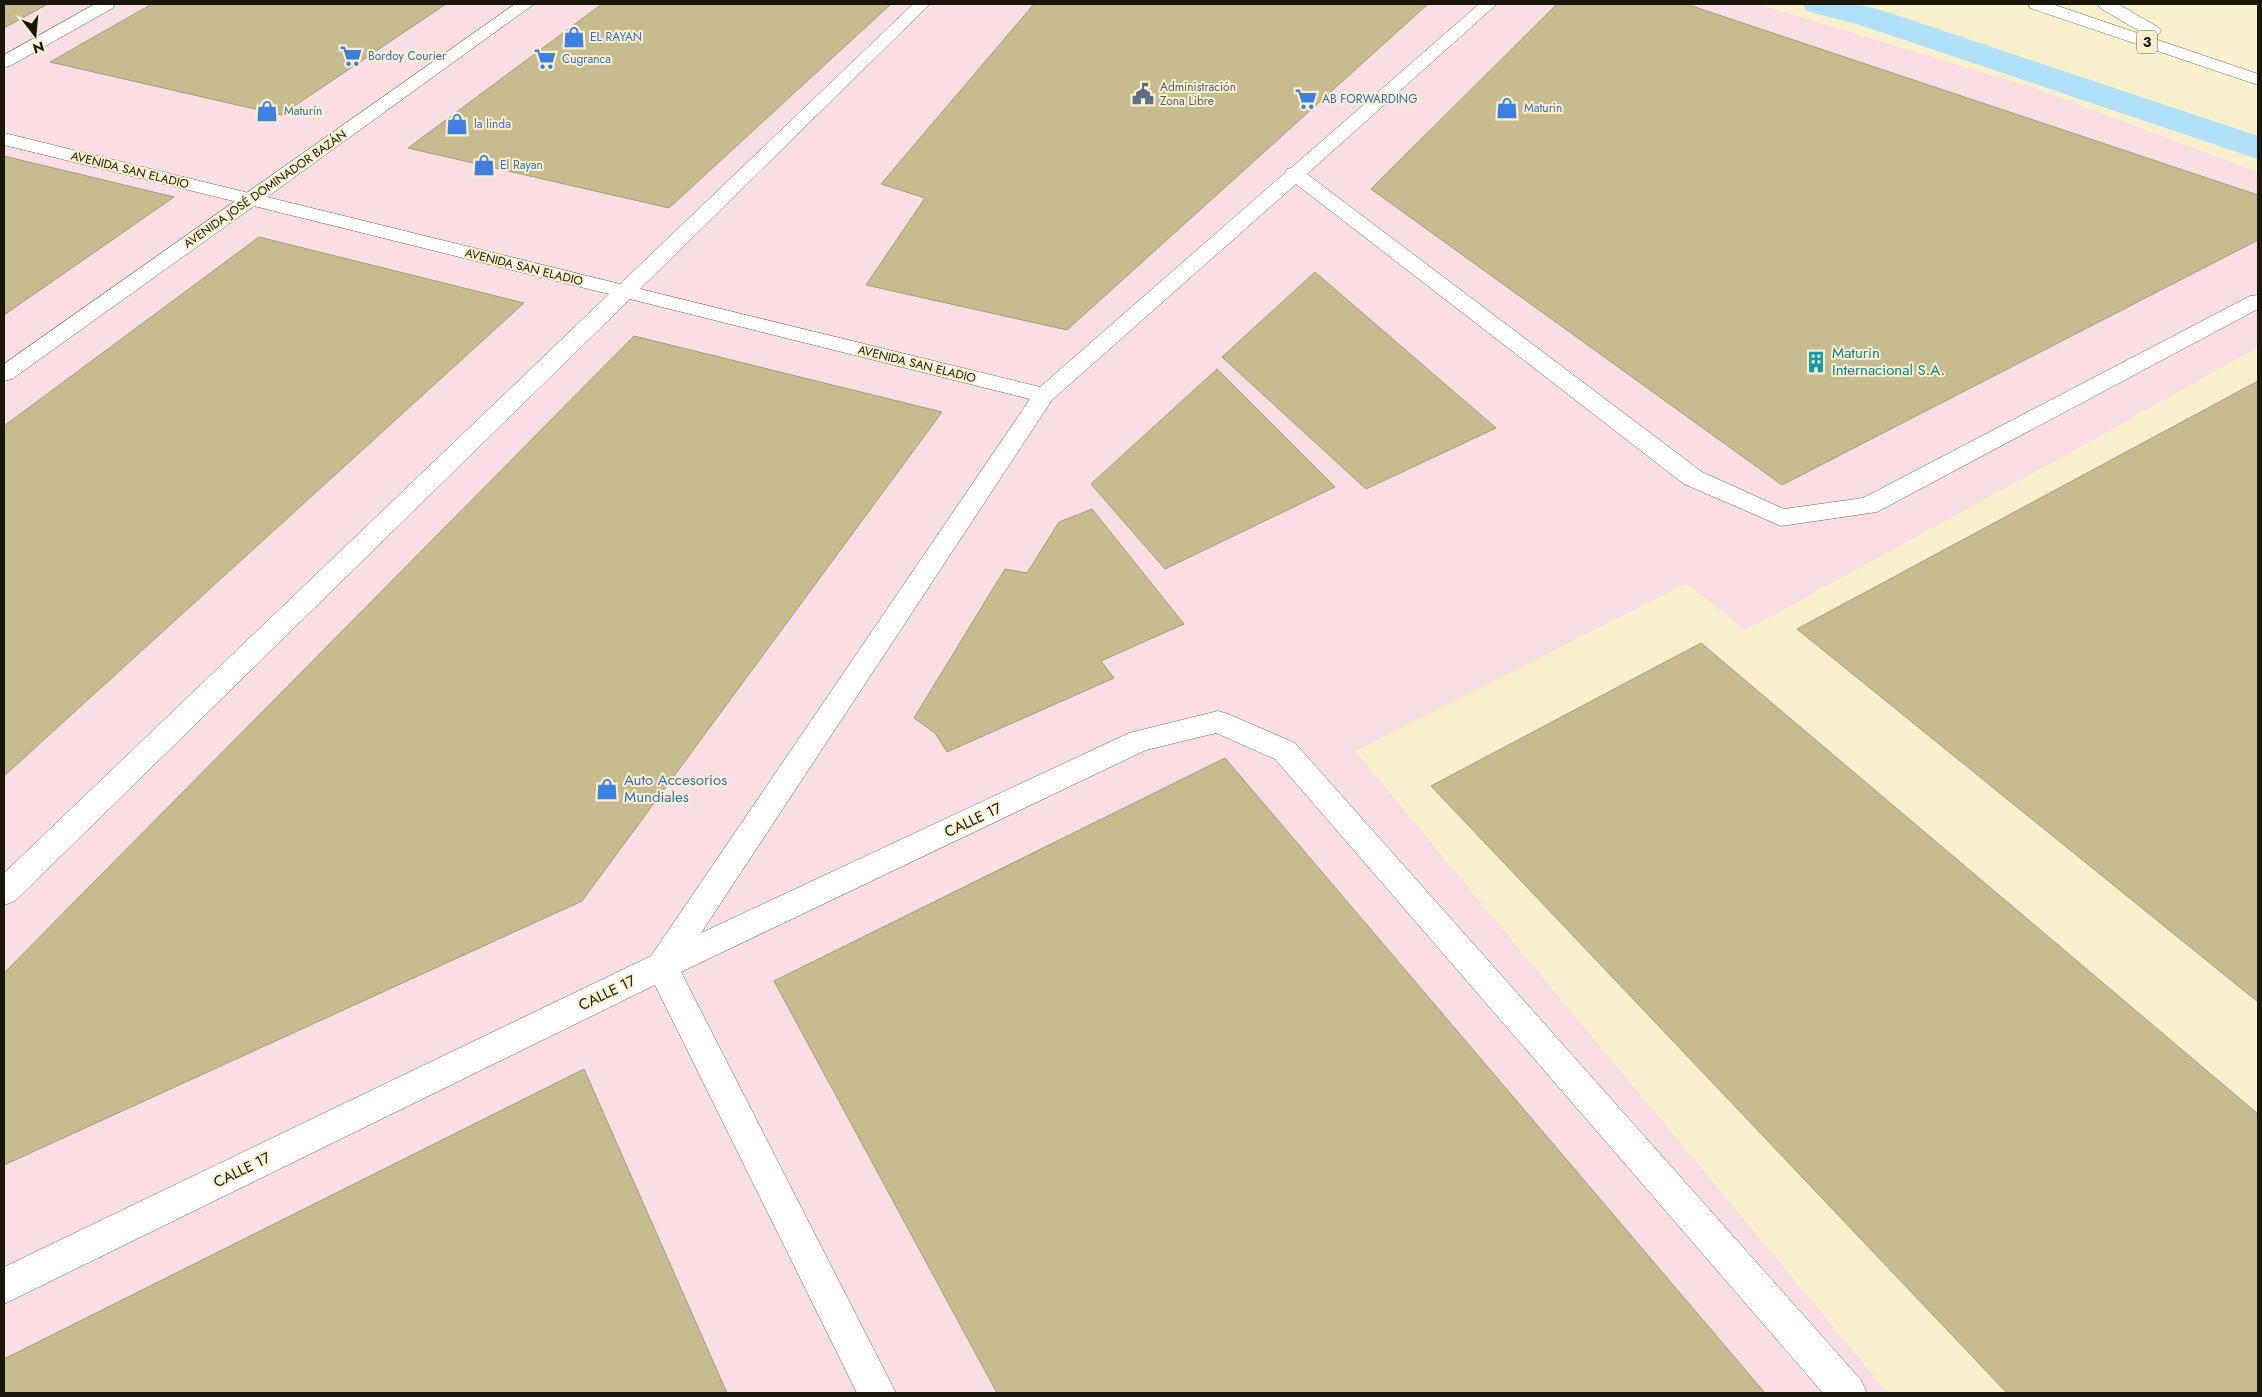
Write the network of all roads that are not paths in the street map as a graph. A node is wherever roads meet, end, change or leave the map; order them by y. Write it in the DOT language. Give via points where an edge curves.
graph roads {
  1 [pos="106,4"];
  2 [pos="526,4"];
  3 [pos="922,4"];
  4 [pos="1489,4"];
  5 [pos="2036,4"];
  6 [pos="2106,4"];
  7 [pos="4,62"];
  8 [pos="2226,69"];
  9 [pos="2258,80"];
  10 [pos="4,139"];
  11 [pos="1294,173"];
  12 [pos="250,199"];
  13 [pos="625,292"];
  14 [pos="2258,301"];
  15 [pos="4,374"];
  16 [pos="1044,395"];
  17 [pos="4,892"];
  18 [pos="662,966"];
  19 [pos="4,1286"];
  20 [pos="877,1393"];
  21 [pos="1848,1393"];
  1 -- 7 [label="street"];
  2 -- 12 [label="street, AVENIDA JOSÉ DOMINADOR BAZÁN"];
  3 -- 13 [label="street"];
  4 -- 11 [label="street"];
  5 -- 8 [label="street, 3"];
  6 -- 8 [label="street"];
  8 -- 9 [label="street, 3"];
  10 -- 12 [label="street, AVENIDA SAN ELADIO"];
  11 -- 14 [label="street" via="1693,478 1781,518 1868,506"];
  11 -- 16 [label="street"];
  12 -- 13 [label="street, AVENIDA SAN ELADIO"];
  12 -- 15 [label="street, AVENIDA JOSÉ DOMINADOR BAZÁN"];
  13 -- 16 [label="street, AVENIDA SAN ELADIO"];
  13 -- 17 [label="street"];
  16 -- 18 [label="street"];
  18 -- 19 [label="street, CALLE 17"];
  18 -- 20 [label="street"];
  18 -- 21 [label="street, CALLE 17" via="1139,741 1218,722 1284,751"];
}
